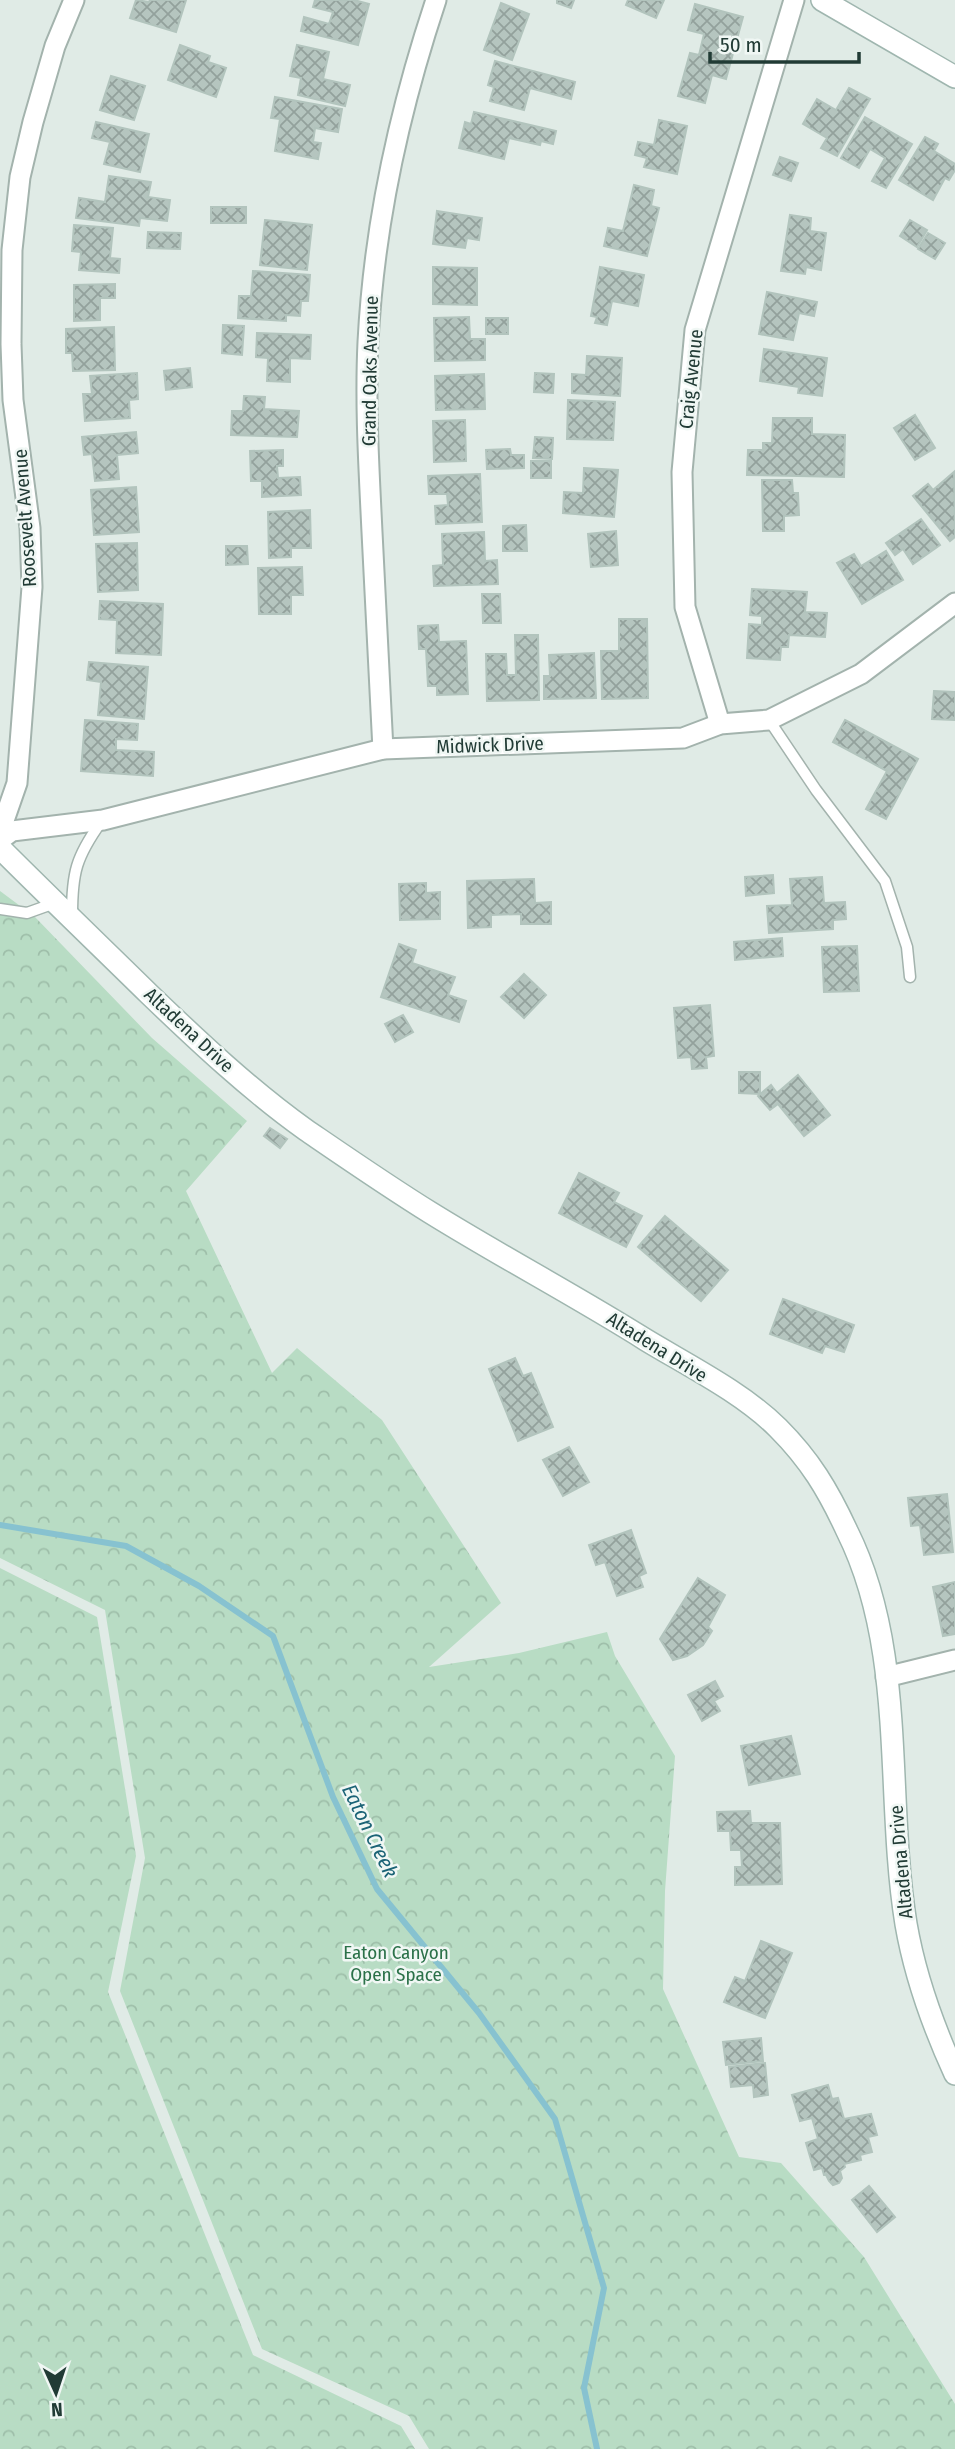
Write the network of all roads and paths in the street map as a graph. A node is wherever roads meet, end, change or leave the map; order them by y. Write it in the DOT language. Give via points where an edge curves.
graph roads {
  1 [pos="74,0"];
  2 [pos="436,0"];
  3 [pos="794,0"];
  4 [pos="822,0"];
  5 [pos="955,77"];
  6 [pos="955,603"];
  7 [pos="769,720"];
  8 [pos="720,724"];
  9 [pos="383,749"];
  10 [pos="103,820"];
  11 [pos="0,832"];
  12 [pos="0,840"];
  13 [pos="0,848"];
  14 [pos="55,903"];
  15 [pos="0,909"];
  16 [pos="72,919"];
  17 [pos="910,977"];
  18 [pos="955,1660"];
  19 [pos="886,1677"];
  20 [pos="955,2074"];
  1 -- 11 [label="street, Roosevelt Avenue" via="33,122 14,224 10,294 13,400 30,528 32,587 17,783"];
  2 -- 9 [label="street, Grand Oaks Avenue" via="390,164 368,341 368,440"];
  3 -- 8 [label="street, Craig Avenue" via="695,330 682,472 685,607"];
  4 -- 5 [label="main road"];
  6 -- 7 [label="street, Midwick Drive" via="861,674"];
  7 -- 8 [label="street, Midwick Drive"];
  7 -- 17 [label="lane" via="885,881 907,947"];
  8 -- 9 [label="street, Midwick Drive" via="683,738"];
  9 -- 10 [label="street, Midwick Drive"];
  10 -- 12 [label="street, Midwick Drive" via="12,831"];
  10 -- 16 [label="lane" via="76,864"];
  13 -- 14 [label="main road, Altadena Drive"];
  14 -- 15 [label="lane" via="27,913"];
  14 -- 16 [label="main road, Altadena Drive"];
  16 -- 19 [label="main road, Altadena Drive" via="213,1055 305,1129 430,1213 575,1296 736,1395 774,1424 810,1462 850,1536 876,1615"];
  18 -- 19 [label="street"];
  19 -- 20 [label="main road, Altadena Drive" via="906,1924 919,1982"];
}
